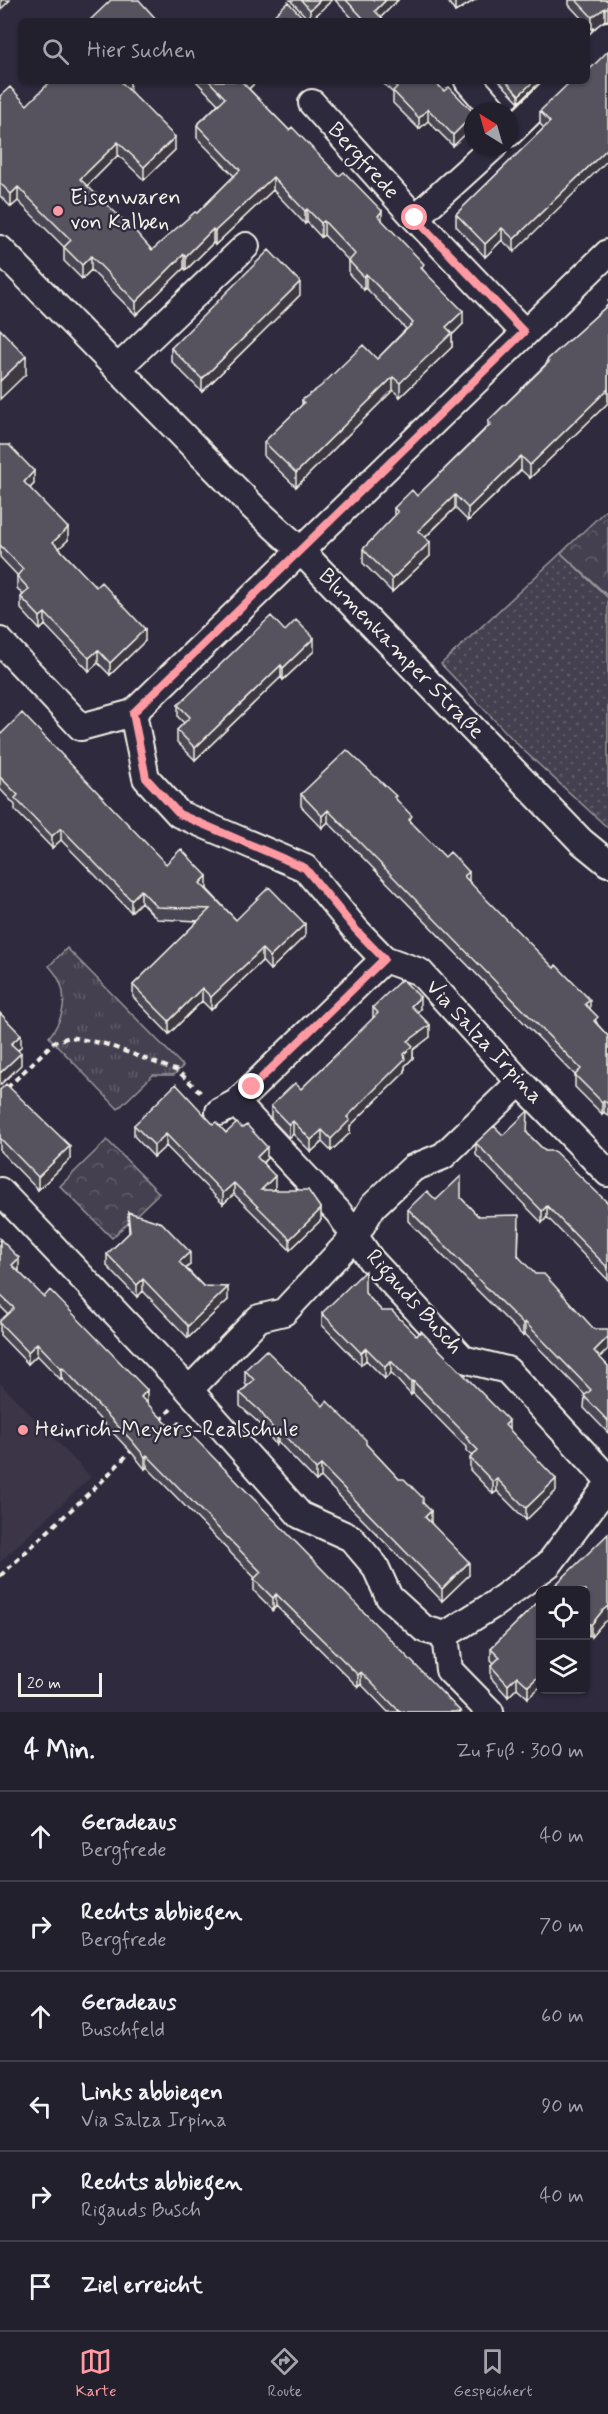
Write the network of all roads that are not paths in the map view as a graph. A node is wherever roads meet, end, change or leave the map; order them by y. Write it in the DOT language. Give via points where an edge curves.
graph roads {
  1 [pos="608,35"];
  2 [pos="590,53"];
  3 [pos="471,84"];
  4 [pos="559,84"];
  5 [pos="486,102"];
  6 [pos="312,103"];
  7 [pos="518,123"];
  8 [pos="483,156"];
  9 [pos="415,218"];
  10 [pos="246,246"];
  11 [pos="0,249"];
  12 [pos="608,253"];
  13 [pos="524,332"];
  14 [pos="118,368"];
  15 [pos="300,551"];
  16 [pos="0,641"];
  17 [pos="133,713"];
  18 [pos="608,863"];
  19 [pos="384,959"];
  20 [pos="520,1082"];
  21 [pos="608,1173"];
  22 [pos="0,1191"];
  23 [pos="356,1235"];
  24 [pos="189,1390"];
  25 [pos="608,1479"];
  26 [pos="608,1485"];
  27 [pos="445,1635"];
  28 [pos="490,1712"];
  1 -- 2 [label="street"];
  3 -- 5 [label="street"];
  4 -- 7 [label="street, Bergfrede"];
  6 -- 9 [label="street, Bergfrede"];
  8 -- 9 [label="street, Bergfrede"];
  9 -- 13 [label="street, Bergfrede"];
  10 -- 14 [label="street"];
  11 -- 14 [label="street, Blumenkamper Straße"];
  12 -- 13 [label="street"];
  13 -- 15 [label="street"];
  14 -- 15 [label="street, Blumenkamper Straße"];
  15 -- 17 [label="street"];
  15 -- 18 [label="street, Blumenkamper Straße" via="581,841"];
  16 -- 17 [label="street" via="81,727"];
  17 -- 19 [label="street, Via Salza Irpina" via="146,778 179,814 305,868"];
  19 -- 20 [label="street, Via Salza Irpina" via="420,972"];
  19 -- 23 [label="street, Rigauds Busch" via="227,1108 339,1213"];
  20 -- 21 [label="street, Via Salza Irpina"];
  20 -- 23 [label="street, Rigauds Busch" via="443,1156 413,1167 373,1206"];
  22 -- 24 [label="street"];
  23 -- 24 [label="street, Rigauds Busch" via="284,1312 259,1318"];
  23 -- 25 [label="street, Rigauds Busch" via="371,1260 463,1359 507,1371"];
  24 -- 27 [label="street" via="300,1515 351,1538 375,1566 389,1597 424,1629"];
  26 -- 27 [label="street" via="549,1564"];
  27 -- 28 [label="street" via="449,1670"];
}
